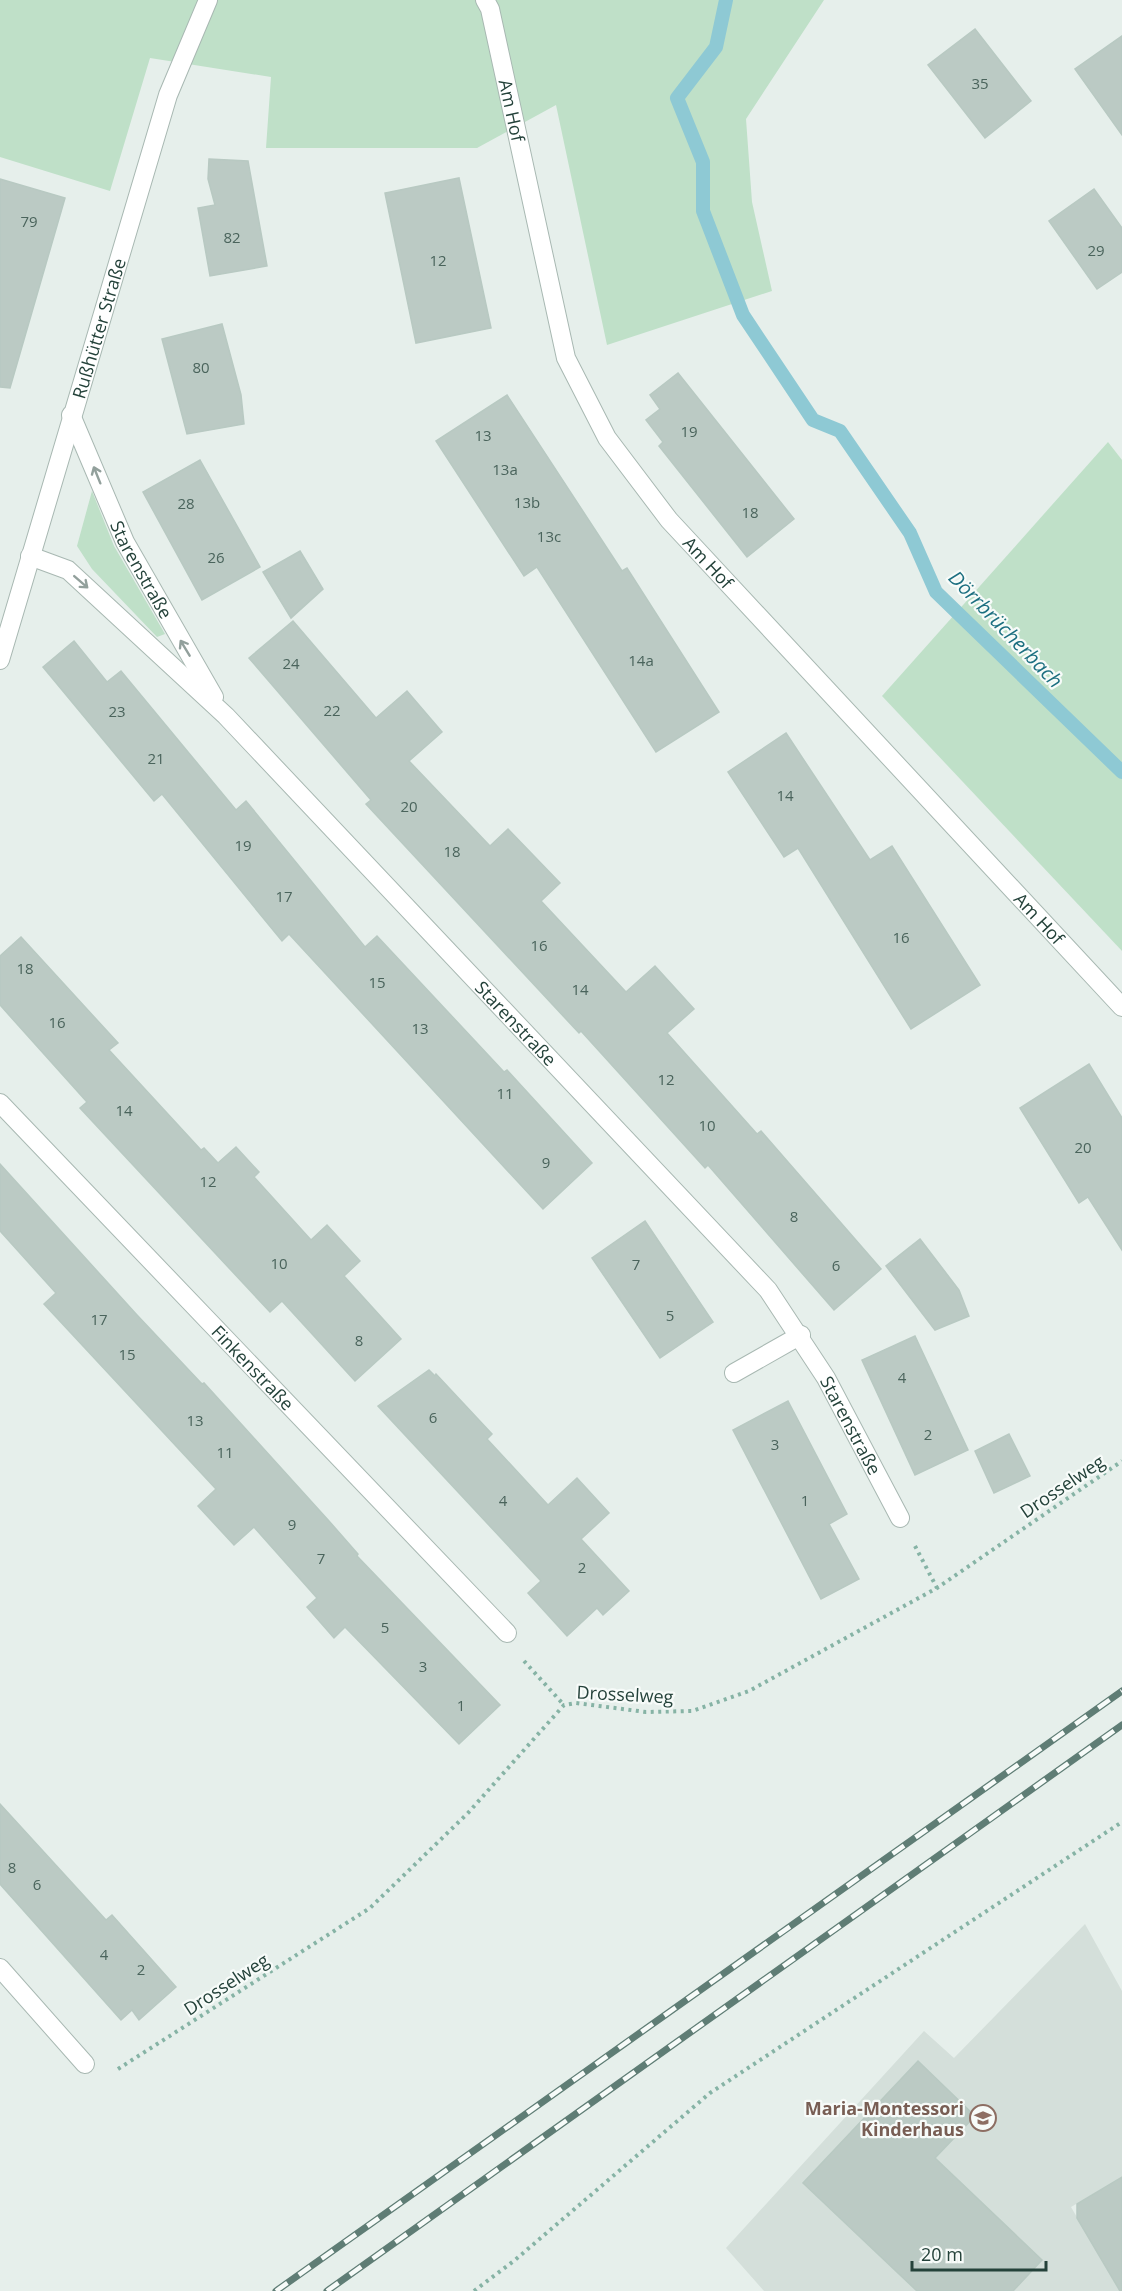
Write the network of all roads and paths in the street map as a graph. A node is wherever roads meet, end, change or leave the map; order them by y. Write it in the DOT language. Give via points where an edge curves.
graph roads {
  1 [pos="208,0"];
  2 [pos="488,5"];
  3 [pos="71,415"];
  4 [pos="30,556"];
  5 [pos="0,660"];
  6 [pos="226,716"];
  7 [pos="1122,1007"];
  8 [pos="0,1103"];
  9 [pos="801,1335"];
  10 [pos="734,1373"];
  11 [pos="1122,1461"];
  12 [pos="900,1518"];
  13 [pos="937,1588"];
  14 [pos="507,1633"];
  15 [pos="529,1667"];
  16 [pos="564,1705"];
  17 [pos="1122,1822"];
  18 [pos="0,1968"];
  19 [pos="85,2064"];
  20 [pos="474,2291"];
  1 -- 3 [label="street, Rußhütter Straße" via="168,95"];
  2 -- 7 [label="street, Am Hof" via="566,358 607,438 669,520"];
  3 -- 4 [label="street, Rußhütter Straße"];
  6 -- 3 [label="street, Starenstraße, one-way" via="125,542"];
  4 -- 5 [label="street, Rußhütter Straße"];
  4 -- 6 [label="street, Starenstraße, one-way" via="68,570"];
  6 -- 9 [label="street, Starenstraße" via="693,1208 768,1290"];
  8 -- 14 [label="street, Finkenstraße"];
  9 -- 10 [label="street"];
  9 -- 12 [label="street, Starenstraße"];
  11 -- 13 [label="path, Drosselweg"];
  12 -- 13 [label="path"];
  13 -- 16 [label="path, Drosselweg" via="749,1691 692,1711 646,1712 576,1703"];
  15 -- 16 [label="path"];
  16 -- 19 [label="path, Drosselweg" via="468,1813 370,1908 116,2070"];
  17 -- 20 [label="path" via="710,2093"];
  18 -- 19 [label="street"];
}
